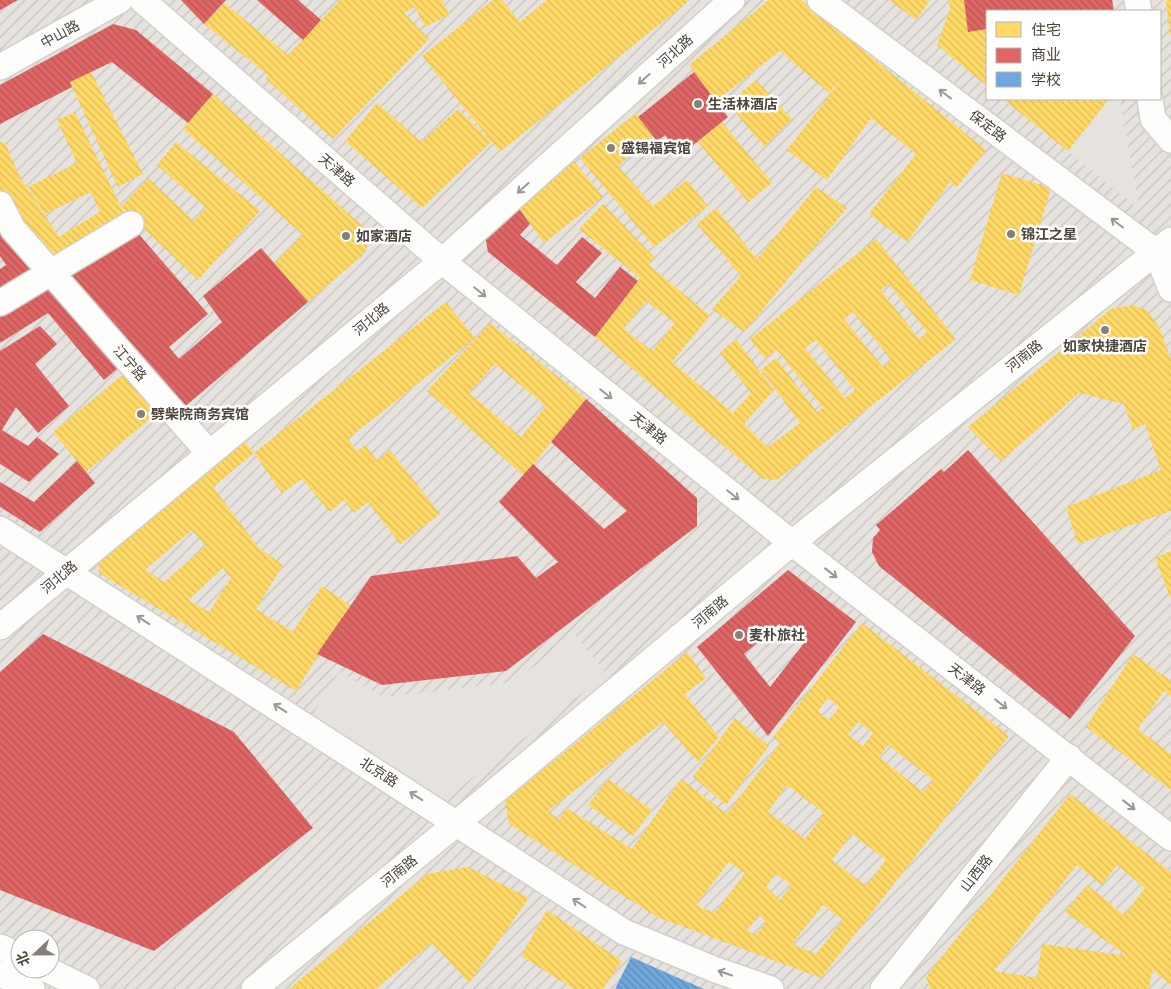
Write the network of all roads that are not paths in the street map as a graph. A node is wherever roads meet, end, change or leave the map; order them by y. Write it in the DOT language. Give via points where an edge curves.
graph roads {
  1 [pos="120,0"];
  2 [pos="142,0"];
  3 [pos="732,0"];
  4 [pos="820,0"];
  5 [pos="0,67"];
  6 [pos="1150,100"];
  7 [pos="1171,140"];
  8 [pos="0,204"];
  9 [pos="130,224"];
  10 [pos="1163,246"];
  11 [pos="442,261"];
  12 [pos="50,272"];
  13 [pos="1171,289"];
  14 [pos="0,303"];
  15 [pos="209,453"];
  16 [pos="0,529"];
  17 [pos="792,543"];
  18 [pos="67,571"];
  19 [pos="0,627"];
  20 [pos="1069,757"];
  21 [pos="457,823"];
  22 [pos="1171,838"];
  23 [pos="0,974"];
  24 [pos="60,976"];
  25 [pos="32,989"];
  26 [pos="87,989"];
  27 [pos="254,989"];
  28 [pos="771,989"];
  29 [pos="883,989"];
  1 -- 5 [label="street, 中山路"];
  2 -- 11 [label="street, 天津路"];
  3 -- 11 [label="street, 河北路, one-way"];
  10 -- 4 [label="street, 保定路, one-way"];
  6 -- 7 [label="street" via="1153,119"];
  8 -- 12 [label="street, 江宁路" via="13,229"];
  9 -- 12 [label="street"];
  10 -- 13 [label="street"];
  10 -- 17 [label="street, 河南路"];
  11 -- 15 [label="street, 河北路"];
  11 -- 17 [label="street, 天津路, one-way"];
  12 -- 14 [label="street"];
  12 -- 15 [label="street, 江宁路"];
  15 -- 18 [label="street, 河北路"];
  16 -- 18 [label="street, 北京路"];
  17 -- 20 [label="street, 天津路, one-way"];
  17 -- 21 [label="street, 河南路"];
  18 -- 19 [label="street, 河北路"];
  21 -- 18 [label="street, 北京路, one-way"];
  20 -- 22 [label="street, 天津路, one-way"];
  20 -- 29 [label="street, 山西路"];
  21 -- 27 [label="street, 河南路"];
  28 -- 21 [label="street, 北京路, one-way" via="624,932"];
  23 -- 25 [label="street"];
  24 -- 26 [label="street"];
}
